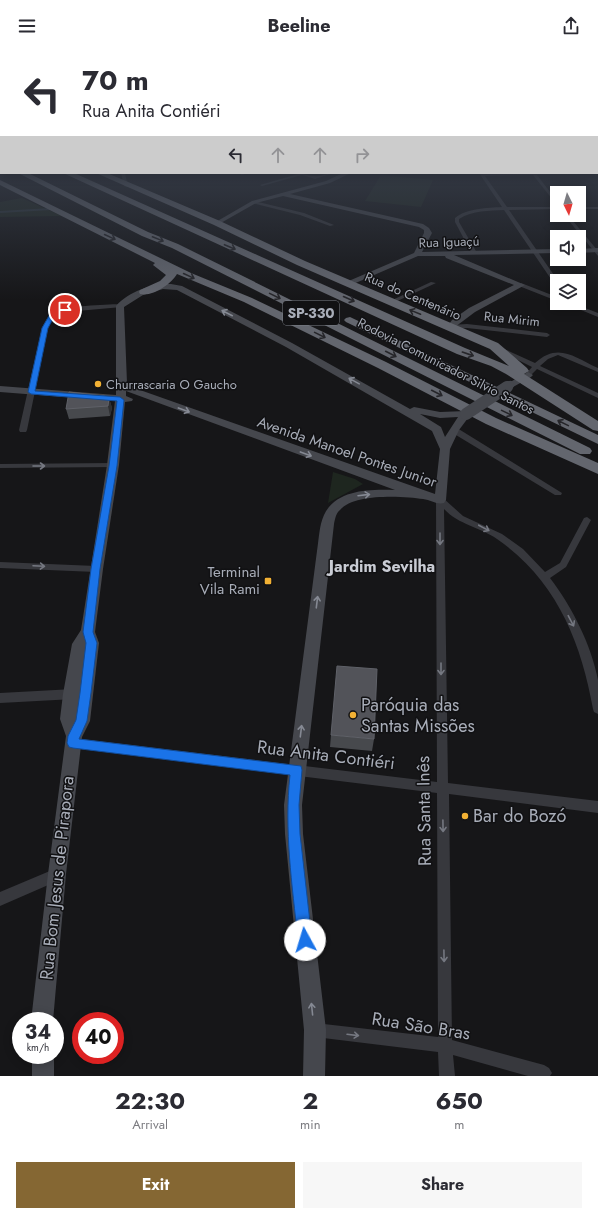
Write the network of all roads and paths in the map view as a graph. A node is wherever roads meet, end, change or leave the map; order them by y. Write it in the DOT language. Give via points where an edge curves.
graph roads {
  1 [pos="42,204"];
  2 [pos="84,204"];
  3 [pos="105,204"];
  4 [pos="134,204"];
  5 [pos="170,204"];
  6 [pos="251,204"];
  7 [pos="261,204"];
  8 [pos="325,204"];
  9 [pos="502,204"];
  10 [pos="550,208"];
  11 [pos="586,208"];
  12 [pos="598,208"];
  13 [pos="505,209"];
  14 [pos="148,210"];
  15 [pos="572,222"];
  16 [pos="217,223"];
  17 [pos="332,225"];
  18 [pos="208,237"];
  19 [pos="273,250"];
  20 [pos="550,251"];
  21 [pos="586,251"];
  22 [pos="142,252"];
  23 [pos="534,252"];
  24 [pos="597,252"];
  25 [pos="442,253"];
  26 [pos="474,253"];
  27 [pos="417,254"];
  28 [pos="472,264"];
  29 [pos="550,274"];
  30 [pos="348,283"];
  31 [pos="433,283"];
  32 [pos="521,284"];
  33 [pos="550,288"];
  34 [pos="534,289"];
  35 [pos="144,292"];
  36 [pos="550,296"];
  37 [pos="391,302"];
  38 [pos="120,306"];
  39 [pos="585,310"];
  40 [pos="598,315"];
  41 [pos="451,327"];
  42 [pos="547,335"];
  43 [pos="432,338"];
  44 [pos="598,370"];
  45 [pos="510,371"];
  46 [pos="529,373"];
  47 [pos="122,384"];
  48 [pos="510,384"];
  49 [pos="0,389"];
  50 [pos="31,392"];
  51 [pos="598,396"];
  52 [pos="120,400"];
  53 [pos="163,402"];
  54 [pos="400,406"];
  55 [pos="466,414"];
  56 [pos="598,421"];
  57 [pos="598,427"];
  58 [pos="23,430"];
  59 [pos="454,430"];
  60 [pos="598,440"];
  61 [pos="445,450"];
  62 [pos="598,458"];
  63 [pos="0,466"];
  64 [pos="113,466"];
  65 [pos="598,469"];
  66 [pos="558,493"];
  67 [pos="421,495"];
  68 [pos="440,500"];
  69 [pos="587,520"];
  70 [pos="0,565"];
  71 [pos="96,569"];
  72 [pos="545,577"];
  73 [pos="596,681"];
  74 [pos="78,694"];
  75 [pos="0,698"];
  76 [pos="598,709"];
  77 [pos="73,739"];
  78 [pos="297,770"];
  79 [pos="442,788"];
  80 [pos="598,807"];
  81 [pos="57,874"];
  82 [pos="0,899"];
  83 [pos="43,1012"];
  84 [pos="315,1030"];
  85 [pos="445,1045"];
  86 [pos="43,1064"];
  87 [pos="544,1073"];
  88 [pos="43,1076"];
  89 [pos="314,1076"];
  90 [pos="447,1076"];
  1 -- 22 [label="highway, one-way"];
  2 -- 62 [label="highway, Rodovia Comunicador Silvio Santos / SP-330, one-way" via="175,246"];
  60 -- 3 [label="highway, Rodovia Comunicador Silvio Santos / SP-330, one-way"];
  4 -- 14 [label="highway"];
  5 -- 16 [label="highway, Rua do Centenário"];
  6 -- 16 [label="street"];
  7 -- 17 [label="street"];
  8 -- 27 [label="street" via="421,225 428,233"];
  9 -- 13 [label="street"];
  10 -- 13 [label="street"];
  11 -- 12 [label="street"];
  13 -- 23 [label="street"];
  13 -- 26 [label="street" via="475,210 457,218"];
  14 -- 16 [label="highway" via="203,227"];
  14 -- 18 [label="highway"];
  15 -- 24 [label="street"];
  16 -- 19 [label="highway, Rua do Centenário"];
  18 -- 19 [label="highway" via="210,232 217,231"];
  18 -- 43 [label="highway, one-way"];
  19 -- 30 [label="highway, Rua do Centenário"];
  20 -- 23 [label="street, Rua Iguaçú"];
  21 -- 24 [label="street"];
  22 -- 35 [label="highway" via="144,258 172,274 164,283"];
  22 -- 65 [label="highway, one-way" via="187,275 248,300 491,421"];
  23 -- 26 [label="street, Rua Iguaçú"];
  23 -- 29 [label="street"];
  25 -- 26 [label="street, Rua Iguaçú"];
  25 -- 27 [label="street, Rua Iguaçú"];
  25 -- 28 [label="street"];
  26 -- 28 [label="street" via="465,258"];
  27 -- 30 [label="street, Rua Iguaçú"];
  28 -- 32 [label="street"];
  30 -- 37 [label="highway, Rua do Centenário"];
  31 -- 37 [label="street"];
  32 -- 34 [label="street"];
  32 -- 41 [label="street" via="456,320"];
  33 -- 34 [label="street"];
  34 -- 36 [label="street"];
  35 -- 38 [label="street"];
  54 -- 35 [label="street, one-way" via="179,288 163,286"];
  41 -- 37 [label="highway, Rua do Centenário, one-way"];
  38 -- 47 [label="street, Rua Bom Jesus de Pirapora"];
  38 -- 50 [label="street" via="73,308 52,316 45,328"];
  39 -- 40 [label="street"];
  41 -- 42 [label="street, Rua Mirim" via="467,326"];
  41 -- 43 [label="highway" via="460,336 456,340"];
  41 -- 46 [label="highway, Rua do Centenário" via="494,346"];
  43 -- 45 [label="highway, one-way"];
  44 -- 46 [label="street" via="559,353 548,355"];
  45 -- 46 [label="highway"];
  45 -- 48 [label="street"];
  46 -- 48 [label="street"];
  46 -- 51 [label="street"];
  46 -- 56 [label="highway"];
  46 -- 57 [label="highway"];
  47 -- 52 [label="street, Rua Bom Jesus de Pirapora"];
  47 -- 53 [label="street, Avenida Manoel Pontes Junior"];
  48 -- 55 [label="street, bridge"];
  49 -- 50 [label="street"];
  50 -- 52 [label="street"];
  50 -- 58 [label="street"];
  52 -- 53 [label="street" via="143,399"];
  52 -- 64 [label="street, Rua Bom Jesus de Pirapora"];
  53 -- 67 [label="street, Avenida Manoel Pontes Junior, one-way"];
  54 -- 55 [label="street" via="440,415"];
  54 -- 61 [label="street" via="436,429"];
  55 -- 59 [label="street"];
  59 -- 61 [label="street"];
  59 -- 66 [label="street"];
  61 -- 68 [label="street, Rua Santa Inês"];
  63 -- 64 [label="street, one-way"];
  64 -- 71 [label="street, Rua Bom Jesus de Pirapora"];
  67 -- 68 [label="street, Avenida Manoel Pontes Junior"];
  78 -- 67 [label="street, one-way" via="323,551 330,514 339,502 348,498 389,493"];
  68 -- 72 [label="street, Avenida Manoel Pontes Junior, one-way" via="456,515 499,536"];
  68 -- 79 [label="street, Rua Santa Inês, one-way"];
  69 -- 72 [label="street" via="563,565"];
  70 -- 71 [label="street, one-way"];
  71 -- 74 [label="street, Rua Bom Jesus de Pirapora" via="88,632 92,643"];
  72 -- 73 [label="street, Avenida Manoel Pontes Junior, one-way" via="576,630"];
  73 -- 76 [label="street, Avenida Manoel Pontes Junior"];
  74 -- 75 [label="street"];
  74 -- 77 [label="street, Rua Bom Jesus de Pirapora" via="68,719"];
  77 -- 78 [label="street, Rua Anita Contiéri"];
  77 -- 81 [label="street, Rua Bom Jesus de Pirapora"];
  78 -- 79 [label="street, Rua Anita Contiéri"];
  84 -- 78 [label="street, one-way" via="294,834 293,805"];
  79 -- 80 [label="street, Rua Anita Contiéri"];
  79 -- 85 [label="street, Rua Santa Inês, one-way"];
  81 -- 82 [label="street"];
  81 -- 83 [label="street, Rua Bom Jesus de Pirapora"];
  84 -- 85 [label="street, Rua São Bras, one-way"];
  84 -- 89 [label="street"];
  85 -- 87 [label="street, Rua São Bras"];
  85 -- 90 [label="street, Rua Santa Inês"];
  86 -- 88 [label="street"];
}
